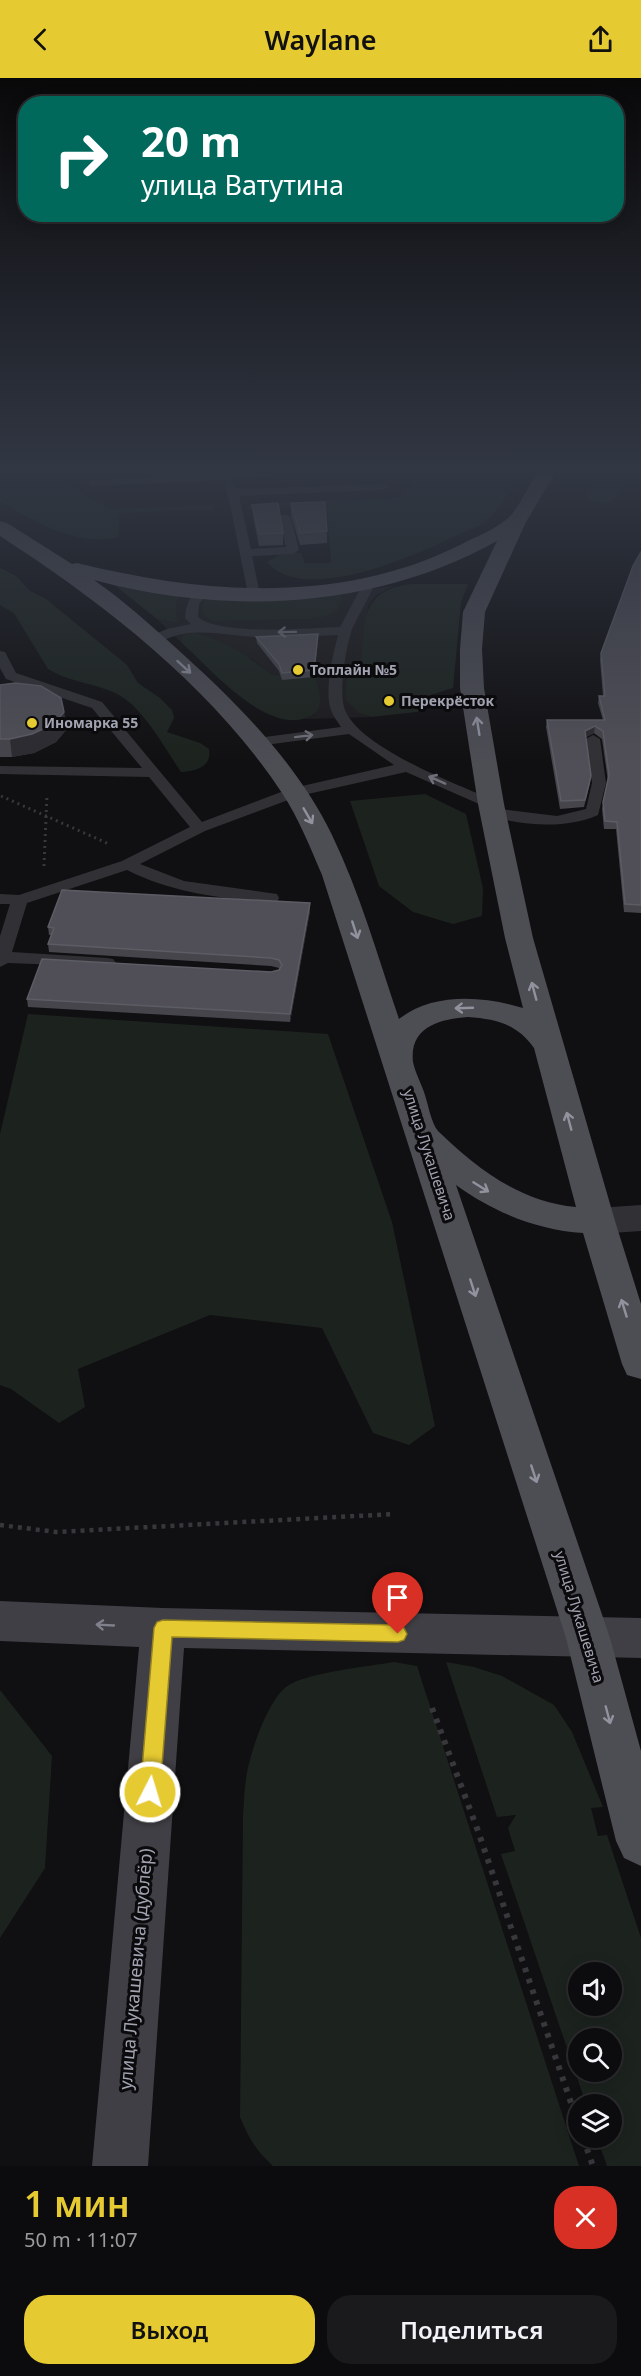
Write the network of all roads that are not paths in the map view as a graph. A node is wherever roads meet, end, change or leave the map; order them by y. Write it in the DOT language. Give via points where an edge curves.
graph roads {
  1 [pos="67,570"];
  2 [pos="79,570"];
  3 [pos="249,570"];
  4 [pos="414,570"];
  5 [pos="493,570"];
  6 [pos="369,584"];
  7 [pos="203,591"];
  8 [pos="254,594"];
  9 [pos="203,628"];
  10 [pos="345,631"];
  11 [pos="159,644"];
  12 [pos="0,655"];
  13 [pos="350,730"];
  14 [pos="593,739"];
  15 [pos="257,742"];
  16 [pos="406,766"];
  17 [pos="0,770"];
  18 [pos="153,773"];
  19 [pos="294,792"];
  20 [pos="492,809"];
  21 [pos="199,828"];
  22 [pos="128,864"];
  23 [pos="272,898"];
  24 [pos="0,899"];
  25 [pos="20,900"];
  26 [pos="1,959"];
  27 [pos="119,964"];
  28 [pos="549,1048"];
  29 [pos="398,1059"];
  30 [pos="423,1133"];
  31 [pos="641,1218"];
  32 [pos="597,1221"];
  33 [pos="641,1364"];
  34 [pos="0,1621"];
  35 [pos="163,1628"];
  36 [pos="588,1638"];
  37 [pos="641,1638"];
  38 [pos="641,1841"];
  39 [pos="120,2166"];
  1 -- 11 [label="main road, улица Лукашевича" via="113,603"];
  2 -- 7 [label="main road" via="143,585"];
  3 -- 8 [label="lane"];
  4 -- 6 [label="main road"];
  20 -- 5 [label="main road, one-way" via="472,688 471,649 474,612"];
  6 -- 8 [label="main road" via="297,594"];
  6 -- 10 [label="lane"];
  7 -- 8 [label="main road"];
  7 -- 9 [label="lane" via="193,604 191,618"];
  10 -- 9 [label="lane, one-way" via="259,633"];
  9 -- 11 [label="lane" via="179,629 160,637"];
  10 -- 13 [label="lane" via="335,693 338,711"];
  11 -- 15 [label="main road, улица Лукашевича, one-way" via="214,694"];
  12 -- 18 [label="lane" via="11,676 97,705"];
  15 -- 13 [label="lane, one-way"];
  13 -- 16 [label="lane"];
  14 -- 20 [label="lane" via="599,783 593,812 570,820"];
  15 -- 19 [label="main road, улица Лукашевича"];
  16 -- 19 [label="lane"];
  20 -- 16 [label="lane, one-way"];
  17 -- 18 [label="lane"];
  18 -- 21 [label="lane"];
  19 -- 21 [label="lane"];
  19 -- 29 [label="main road, улица Лукашевича, one-way" via="336,874"];
  28 -- 20 [label="main road, one-way" via="519,938"];
  21 -- 22 [label="lane"];
  22 -- 23 [label="lane" via="152,878 190,889"];
  22 -- 25 [label="lane"];
  24 -- 25 [label="lane"];
  25 -- 26 [label="lane"];
  26 -- 27 [label="lane"];
  28 -- 29 [label="main road, one-way" via="537,1030 516,1016 489,1008 460,1007 433,1012 412,1024 399,1041"];
  32 -- 28 [label="main road, one-way"];
  29 -- 30 [label="main road, улица Лукашевича"];
  30 -- 32 [label="main road, one-way" via="451,1166 489,1192 561,1218"];
  30 -- 36 [label="main road, улица Лукашевича, one-way"];
  31 -- 32 [label="street"];
  33 -- 32 [label="main road, one-way"];
  35 -- 34 [label="main road, one-way"];
  35 -- 36 [label="main road"];
  35 -- 39 [label="main road, улица Лукашевича (дублёр)"];
  36 -- 37 [label="main road"];
  36 -- 38 [label="main road, улица Лукашевича, one-way"];
}
